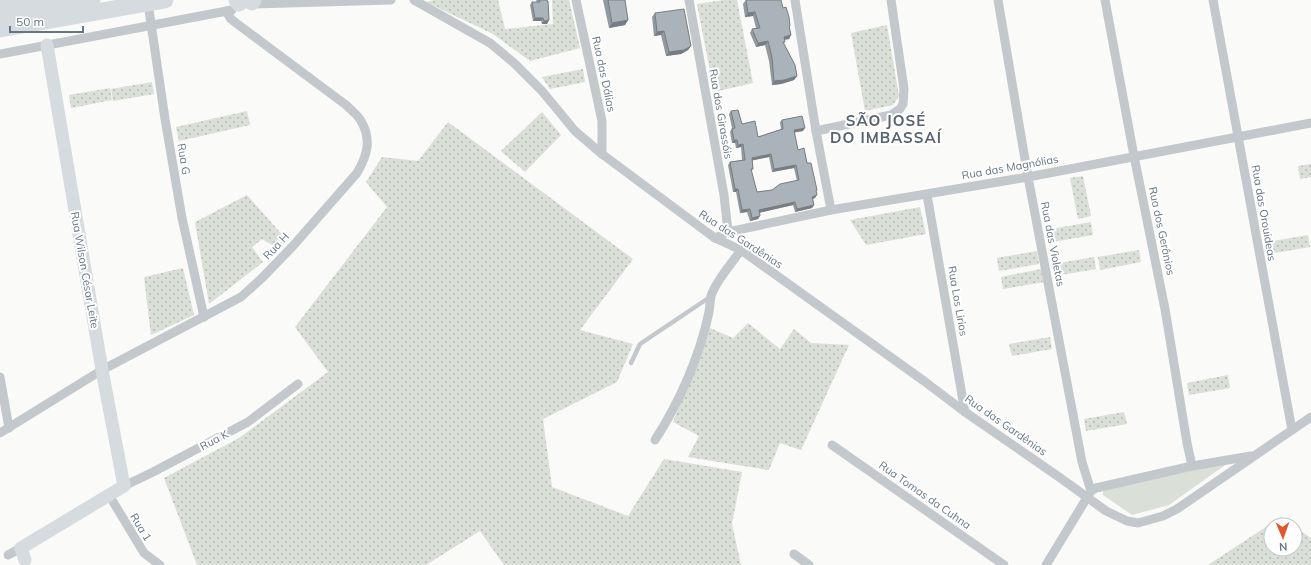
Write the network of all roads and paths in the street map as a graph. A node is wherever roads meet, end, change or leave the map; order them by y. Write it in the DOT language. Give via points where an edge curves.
graph roads {
  1 [pos="92,0"];
  2 [pos="165,0"];
  3 [pos="391,0"];
  4 [pos="414,0"];
  5 [pos="576,0"];
  6 [pos="689,0"];
  7 [pos="795,0"];
  8 [pos="891,0"];
  9 [pos="998,0"];
  10 [pos="1105,0"];
  11 [pos="1213,0"];
  12 [pos="0,1"];
  13 [pos="148,3"];
  14 [pos="244,3"];
  15 [pos="48,7"];
  16 [pos="0,15"];
  17 [pos="152,25"];
  18 [pos="0,29"];
  19 [pos="47,45"];
  20 [pos="0,54"];
  21 [pos="1311,123"];
  22 [pos="816,131"];
  23 [pos="1238,137"];
  24 [pos="602,154"];
  25 [pos="1134,156"];
  26 [pos="1028,177"];
  27 [pos="928,194"];
  28 [pos="831,210"];
  29 [pos="728,232"];
  30 [pos="715,238"];
  31 [pos="741,250"];
  32 [pos="711,296"];
  33 [pos="204,317"];
  34 [pos="631,363"];
  35 [pos="102,370"];
  36 [pos="0,377"];
  37 [pos="298,384"];
  38 [pos="965,412"];
  39 [pos="1311,417"];
  40 [pos="9,428"];
  41 [pos="1292,430"];
  42 [pos="0,433"];
  43 [pos="655,440"];
  44 [pos="832,445"];
  45 [pos="1254,455"];
  46 [pos="1192,466"];
  47 [pos="116,490"];
  48 [pos="1089,495"];
  49 [pos="794,554"];
  50 [pos="8,555"];
  51 [pos="25,558"];
  52 [pos="160,565"];
  53 [pos="809,565"];
  54 [pos="1004,565"];
  55 [pos="1046,565"];
  1 -- 15 [label="highway"];
  2 -- 13 [label="highway"];
  3 -- 14 [label="street"];
  4 -- 24 [label="street, Rua das Gardênias" via="490,43 514,62 575,131"];
  5 -- 24 [label="street, Rua das Dálias" via="602,122"];
  6 -- 29 [label="street, Rua dos Girassóis" via="724,195"];
  7 -- 22 [label="street"];
  8 -- 22 [label="street" via="904,89 903,104 891,115"];
  9 -- 26 [label="street, Rua das Violetas"];
  10 -- 25 [label="street, Rua dos Gerânios"];
  11 -- 23 [label="street, Rua das Orouideas"];
  12 -- 15 [label="street"];
  13 -- 17 [label="street, Rua G"];
  13 -- 18 [label="highway"];
  14 -- 17 [label="street"];
  14 -- 33 [label="street, Rua H" via="231,18 346,105 361,121 368,148 357,173 261,279 241,297"];
  15 -- 16 [label="highway"];
  17 -- 19 [label="street"];
  17 -- 33 [label="street, Rua G" via="182,218"];
  19 -- 20 [label="street"];
  19 -- 35 [label="street, Rua Wilson César Leite"];
  21 -- 23 [label="street, Rua das Magnólias"];
  22 -- 28 [label="street"];
  23 -- 25 [label="street, Rua das Magnólias"];
  23 -- 41 [label="street, Rua das Orouideas"];
  24 -- 30 [label="street, Rua das Gardênias"];
  25 -- 26 [label="street, Rua das Magnólias"];
  25 -- 46 [label="street, Rua dos Gerânios" via="1166,309"];
  26 -- 27 [label="street, Rua das Magnólias"];
  26 -- 48 [label="street, Rua das Violetas"];
  27 -- 28 [label="street, Rua das Magnólias"];
  27 -- 38 [label="street, Rua Los Lirios"];
  28 -- 29 [label="street, Rua das Magnólias"];
  29 -- 30 [label="street, Rua das Magnólias"];
  30 -- 31 [label="street, Rua das Gardênias"];
  31 -- 32 [label="street"];
  31 -- 38 [label="street, Rua das Gardênias"];
  32 -- 34 [label="lane" via="640,344"];
  32 -- 43 [label="street" via="709,311 686,384"];
  33 -- 35 [label="street, Rua H"];
  35 -- 40 [label="street, Rua H"];
  35 -- 47 [label="street, Rua Wilson César Leite"];
  36 -- 40 [label="street"];
  37 -- 47 [label="street, Rua K" via="248,422"];
  38 -- 48 [label="street, Rua das Gardênias"];
  39 -- 41 [label="street, Rua das Gardênias"];
  40 -- 42 [label="street, Rua H"];
  41 -- 45 [label="street, Rua das Gardênias"];
  44 -- 54 [label="street, Rua Tomas da Cuhna"];
  45 -- 46 [label="street, Rua das Gardênias"];
  45 -- 48 [label="street, Rua das Gardênias" via="1183,505 1163,516 1138,523 1106,511"];
  46 -- 48 [label="street, Rua das Gardênias" via="1096,488"];
  47 -- 51 [label="street, Rua K"];
  47 -- 52 [label="street, Rua 1" via="144,553"];
  48 -- 55 [label="street"];
  49 -- 53 [label="street"];
  50 -- 51 [label="street, Rua K"];
}
